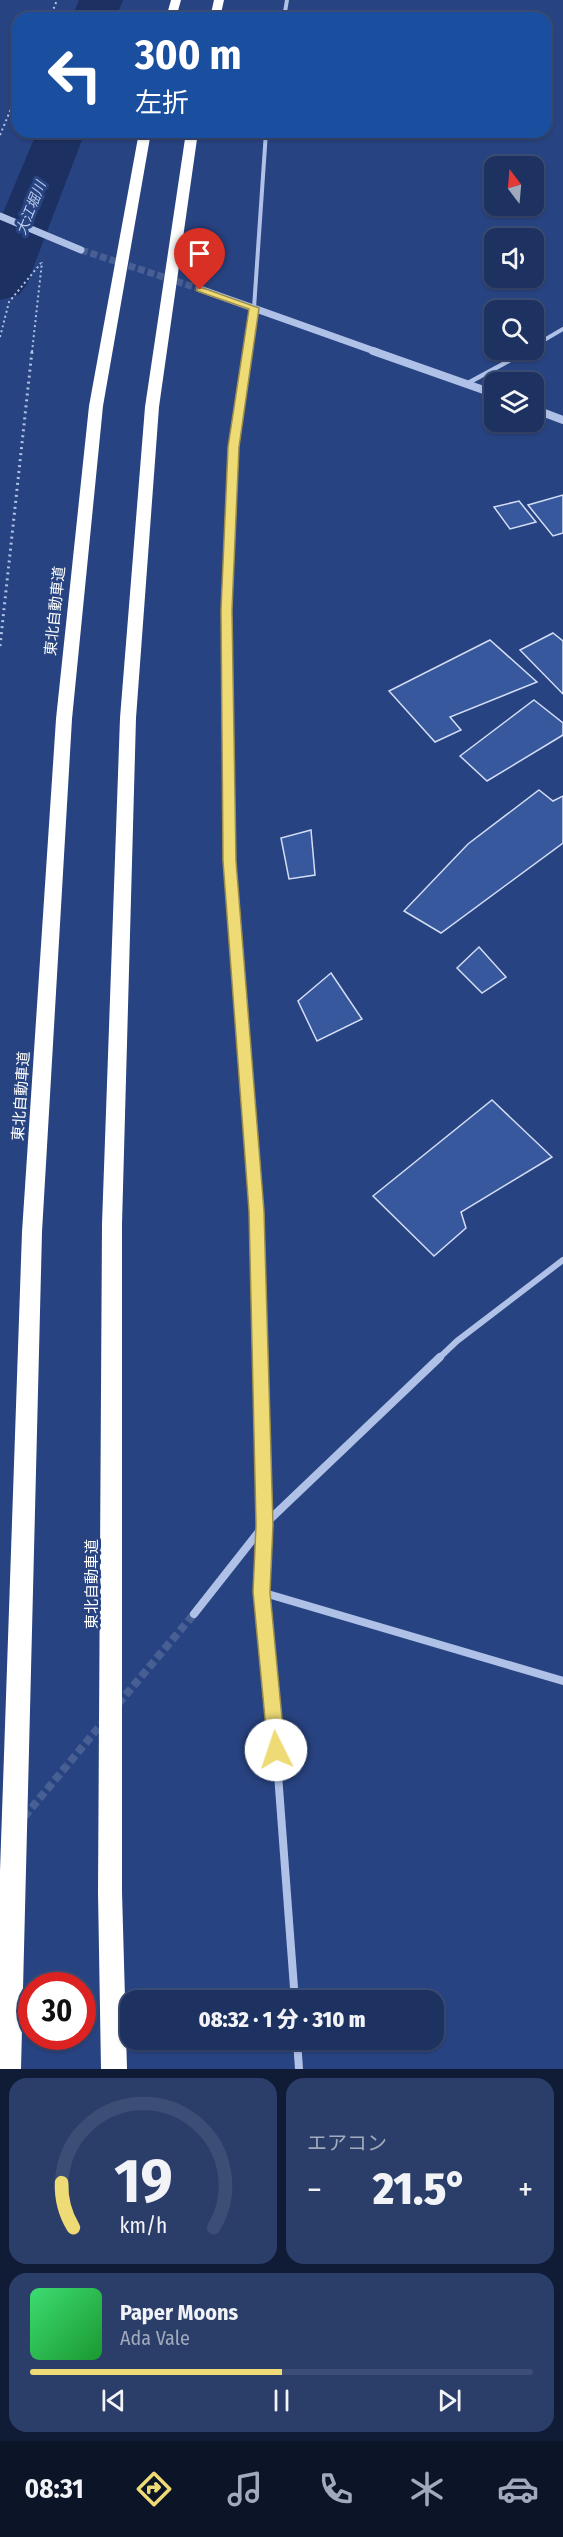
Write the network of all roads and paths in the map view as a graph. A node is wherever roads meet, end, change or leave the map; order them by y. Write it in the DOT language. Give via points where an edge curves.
graph roads {
  1 [pos="12,106"];
  2 [pos="0,135"];
  3 [pos="144,138"];
  4 [pos="191,138"];
  5 [pos="266,138"];
  6 [pos="0,216"];
  7 [pos="54,239"];
  8 [pos="81,250"];
  9 [pos="42,262"];
  10 [pos="200,290"];
  11 [pos="254,308"];
  12 [pos="563,329"];
  13 [pos="0,337"];
  14 [pos="544,340"];
  15 [pos="510,360"];
  16 [pos="468,383"];
  17 [pos="484,390"];
  18 [pos="544,412"];
  19 [pos="563,420"];
  20 [pos="0,646"];
  21 [pos="563,1260"];
  22 [pos="264,1525"];
  23 [pos="261,1592"];
  24 [pos="194,1614"];
  25 [pos="563,1681"];
  26 [pos="294,1990"];
  27 [pos="298,2050"];
  28 [pos="8,2069"];
  29 [pos="114,2069"];
  30 [pos="299,2069"];
  1 -- 2 [label="path"];
  3 -- 28 [label="highway, 東北自動車道" via="96,406 64,719 32,1232"];
  4 -- 29 [label="highway, 東北自動車道" via="152,407 128,718 112,1235 110,1892"];
  5 -- 11 [label="street"];
  6 -- 7 [label="street"];
  7 -- 8 [label="street"];
  7 -- 9 [label="path"];
  9 -- 13 [label="path" via="9,302"];
  9 -- 20 [label="path"];
  10 -- 11 [label="street"];
  11 -- 16 [label="street"];
  11 -- 22 [label="street" via="233,447 227,610 230,861 256,1211"];
  12 -- 14 [label="street"];
  15 -- 16 [label="street"];
  16 -- 17 [label="street"];
  18 -- 19 [label="street"];
  21 -- 22 [label="street" via="457,1341"];
  22 -- 23 [label="street"];
  22 -- 24 [label="street"];
  23 -- 25 [label="street"];
  23 -- 26 [label="street" via="272,1681"];
  27 -- 30 [label="street"];
}
